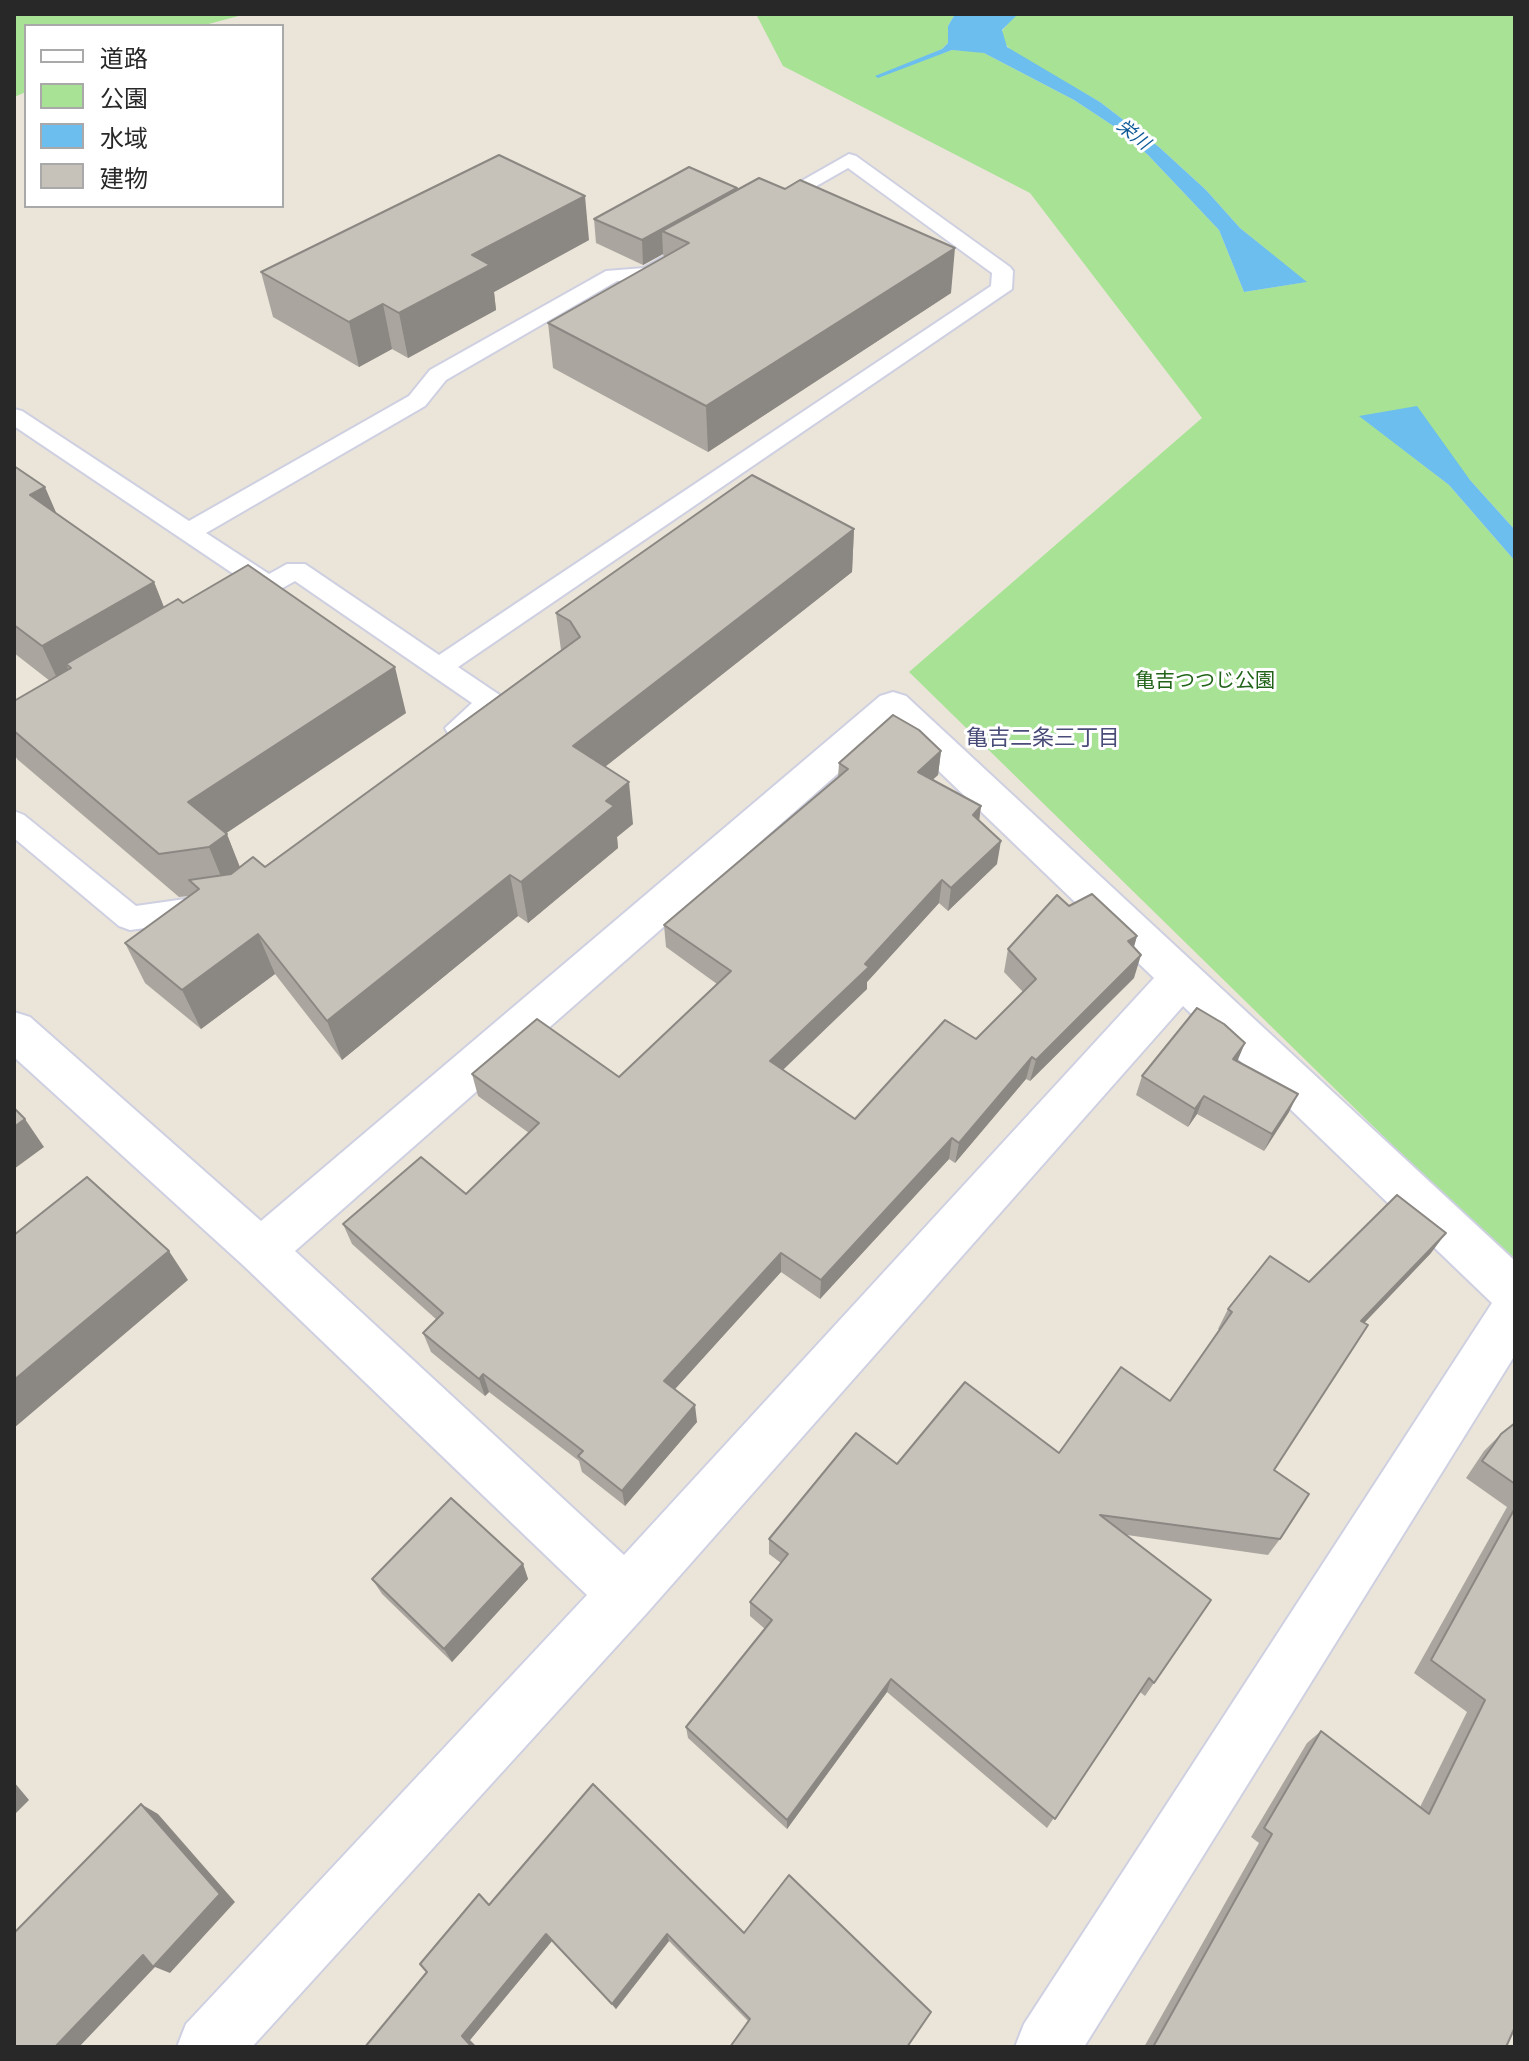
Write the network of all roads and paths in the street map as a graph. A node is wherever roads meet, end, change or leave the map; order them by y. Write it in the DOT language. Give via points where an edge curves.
graph roads {
  1 [pos="755,213"];
  2 [pos="688,251"];
  3 [pos="14,416"];
  4 [pos="189,532"];
  5 [pos="268,585"];
  6 [pos="241,601"];
  7 [pos="438,668"];
  8 [pos="442,742"];
  9 [pos="14,822"];
  10 [pos="236,904"];
  11 [pos="1182,977"];
  12 [pos="14,1030"];
  13 [pos="261,1251"];
  14 [pos="1515,1293"];
  15 [pos="1515,1311"];
  16 [pos="626,1594"];
  17 [pos="209,2047"];
  18 [pos="1047,2047"];
  1 -- 7 [label="lane" via="849,160 1003,271 1001,289"];
  2 -- 4 [label="lane" via="648,274 613,275 438,375 417,401"];
  3 -- 4 [label="lane"];
  4 -- 5 [label="lane"];
  5 -- 6 [label="lane"];
  5 -- 7 [label="lane" via="296,570"];
  7 -- 8 [label="lane" via="491,703"];
  9 -- 10 [label="lane" via="130,918"];
  11 -- 13 [label="street" via="893,705"];
  11 -- 14 [label="street"];
  11 -- 16 [label="street"];
  12 -- 13 [label="street"];
  13 -- 16 [label="street"];
  15 -- 18 [label="street"];
  16 -- 17 [label="street"];
}
